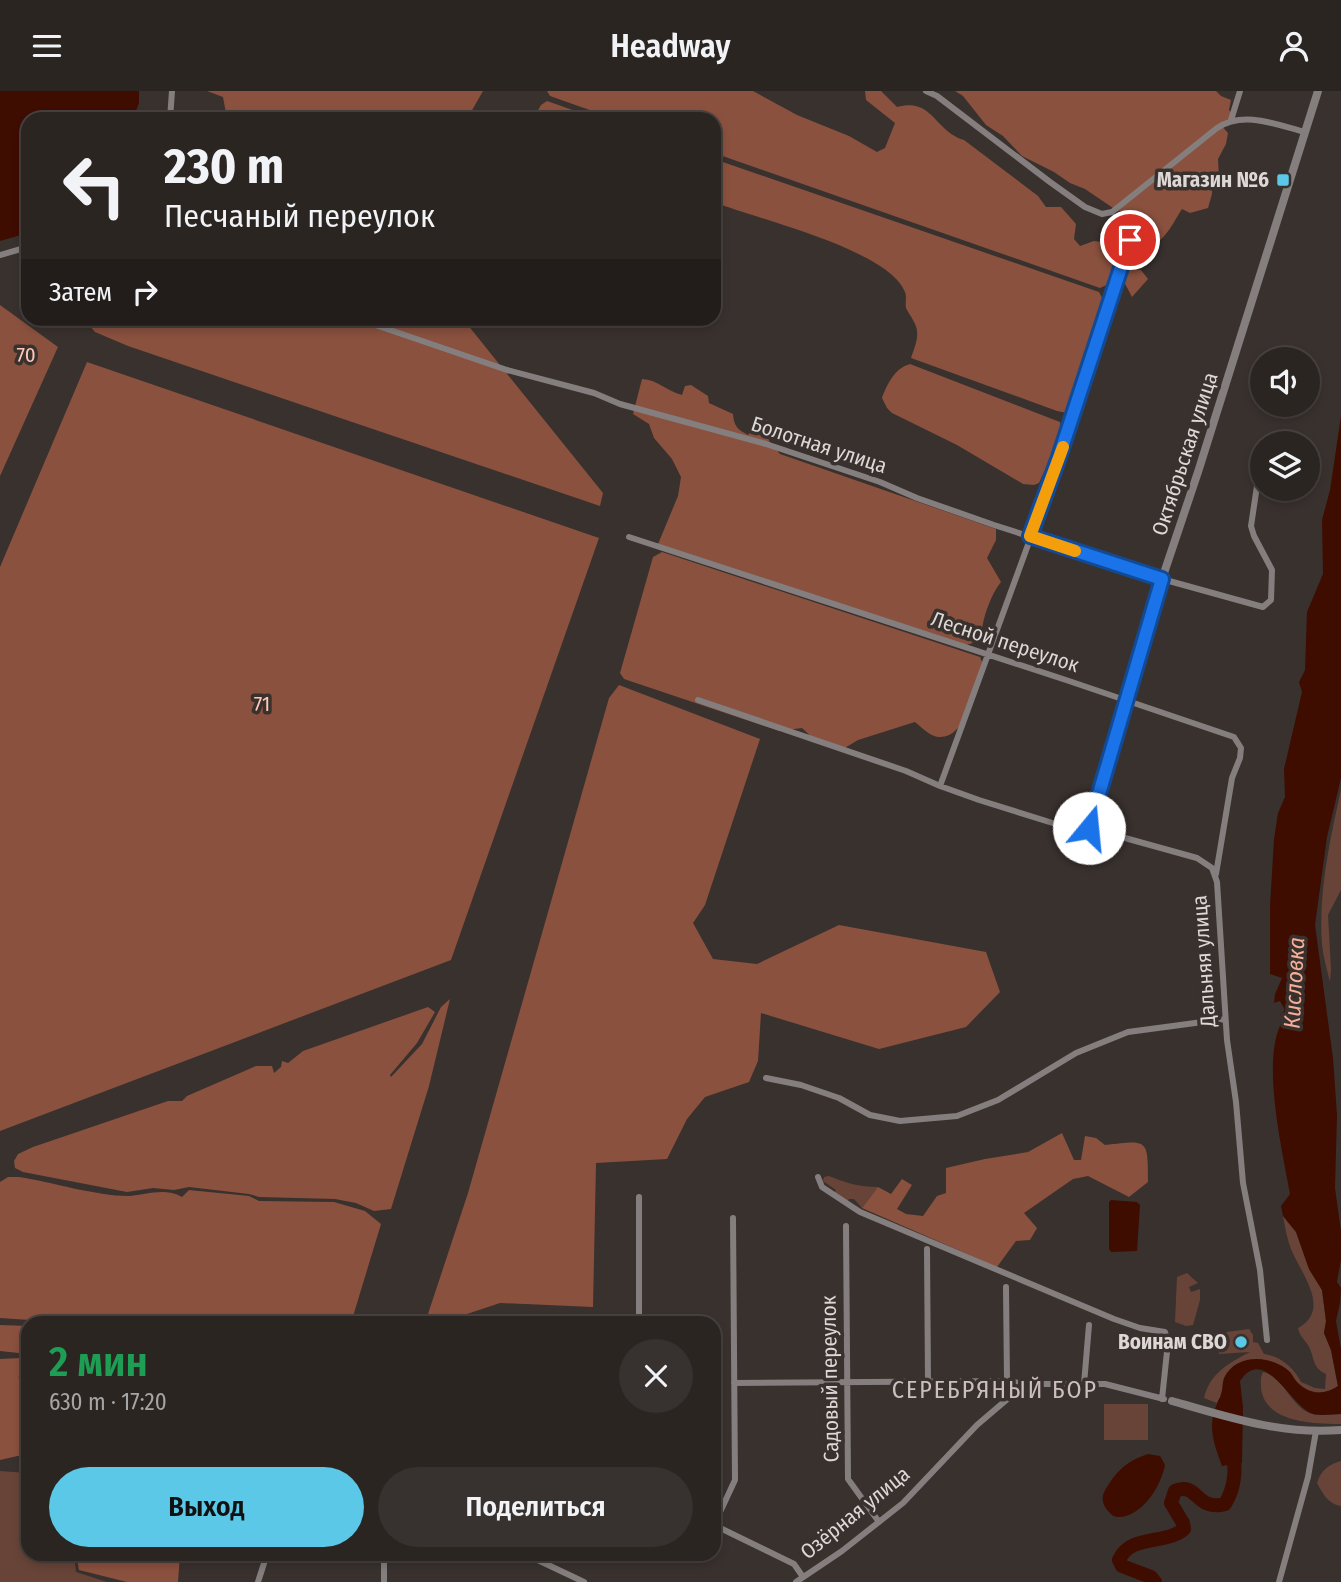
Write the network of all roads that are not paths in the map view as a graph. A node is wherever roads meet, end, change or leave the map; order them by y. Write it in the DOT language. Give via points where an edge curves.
graph roads {
  1 [pos="172,91"];
  2 [pos="926,91"];
  3 [pos="1240,91"];
  4 [pos="1318,91"];
  5 [pos="170,112"];
  6 [pos="1231,120"];
  7 [pos="1305,132"];
  8 [pos="1130,240"];
  9 [pos="21,249"];
  10 [pos="0,255"];
  11 [pos="378,326"];
  12 [pos="1255,501"];
  13 [pos="1030,536"];
  14 [pos="629,537"];
  15 [pos="1162,579"];
  16 [pos="987,654"];
  17 [pos="698,700"];
  18 [pos="1128,701"];
  19 [pos="940,786"];
  20 [pos="1089,828"];
  21 [pos="1216,874"];
  22 [pos="1225,1019"];
  23 [pos="766,1078"];
  24 [pos="818,1177"];
  25 [pos="639,1197"];
  26 [pos="733,1218"];
  27 [pos="846,1226"];
  28 [pos="927,1249"];
  29 [pos="1006,1287"];
  30 [pos="639,1316"];
  31 [pos="1088,1325"];
  32 [pos="1267,1340"];
  33 [pos="929,1381"];
  34 [pos="1007,1381"];
  35 [pos="734,1383"];
  36 [pos="848,1383"];
  37 [pos="1025,1384"];
  38 [pos="1084,1384"];
  39 [pos="1162,1399"];
  40 [pos="1172,1401"];
  41 [pos="1341,1430"];
  42 [pos="1316,1431"];
  43 [pos="721,1510"];
  44 [pos="879,1522"];
  45 [pos="721,1528"];
  46 [pos="265,1561"];
  47 [pos="384,1561"];
  48 [pos="540,1561"];
  49 [pos="803,1577"];
  50 [pos="258,1582"];
  51 [pos="384,1582"];
  52 [pos="584,1582"];
  53 [pos="796,1582"];
  54 [pos="1279,1582"];
  1 -- 5 [label="street"];
  2 -- 6 [label="street" via="1060,190 1102,214 1112,212"];
  3 -- 6 [label="street"];
  4 -- 7 [label="street, Октябрьская улица"];
  6 -- 7 [label="street" via="1245,118"];
  7 -- 15 [label="street, Октябрьская улица"];
  8 -- 13 [label="street"];
  9 -- 10 [label="street"];
  11 -- 13 [label="street, Болотная улица" via="507,370 766,444"];
  12 -- 15 [label="street, Болотная улица" via="1251,526 1272,570 1268,605"];
  13 -- 15 [label="street, Болотная улица"];
  13 -- 16 [label="street"];
  14 -- 16 [label="street, Лесной переулок"];
  15 -- 18 [label="street, Октябрьская улица"];
  16 -- 18 [label="street, Лесной переулок"];
  16 -- 19 [label="street"];
  17 -- 19 [label="street, Дальняя улица"];
  18 -- 20 [label="street, Октябрьская улица"];
  18 -- 21 [label="street, Лесной переулок" via="1234,737 1241,748"];
  19 -- 20 [label="street, Дальняя улица" via="1072,829"];
  20 -- 21 [label="street, Дальняя улица" via="1197,858"];
  21 -- 22 [label="street, Дальняя улица"];
  22 -- 23 [label="street" via="1115,1036 1076,1053 998,1100 957,1116 900,1121 870,1115 801,1085"];
  22 -- 32 [label="street, Дальняя улица"];
  24 -- 39 [label="street" via="822,1187 860,1212 1114,1319 1162,1330 1168,1338"];
  25 -- 30 [label="street"];
  26 -- 35 [label="street"];
  27 -- 36 [label="street, Садовый переулок"];
  28 -- 33 [label="street"];
  29 -- 34 [label="street"];
  31 -- 38 [label="street"];
  33 -- 34 [label="street"];
  33 -- 36 [label="street"];
  34 -- 37 [label="street"];
  35 -- 36 [label="street"];
  35 -- 43 [label="street" via="735,1480"];
  36 -- 44 [label="street, Садовый переулок" via="848,1479"];
  37 -- 38 [label="street"];
  37 -- 44 [label="street, Озёрная улица"];
  38 -- 39 [label="street" via="1117,1386"];
  39 -- 40 [label="street"];
  40 -- 42 [label="street" via="1259,1425"];
  41 -- 42 [label="street"];
  42 -- 54 [label="street"];
  44 -- 49 [label="street, Озёрная улица"];
  45 -- 49 [label="street" via="794,1564"];
  46 -- 50 [label="street"];
  47 -- 51 [label="street"];
  48 -- 52 [label="street"];
  49 -- 53 [label="street, Озёрная улица"];
}
